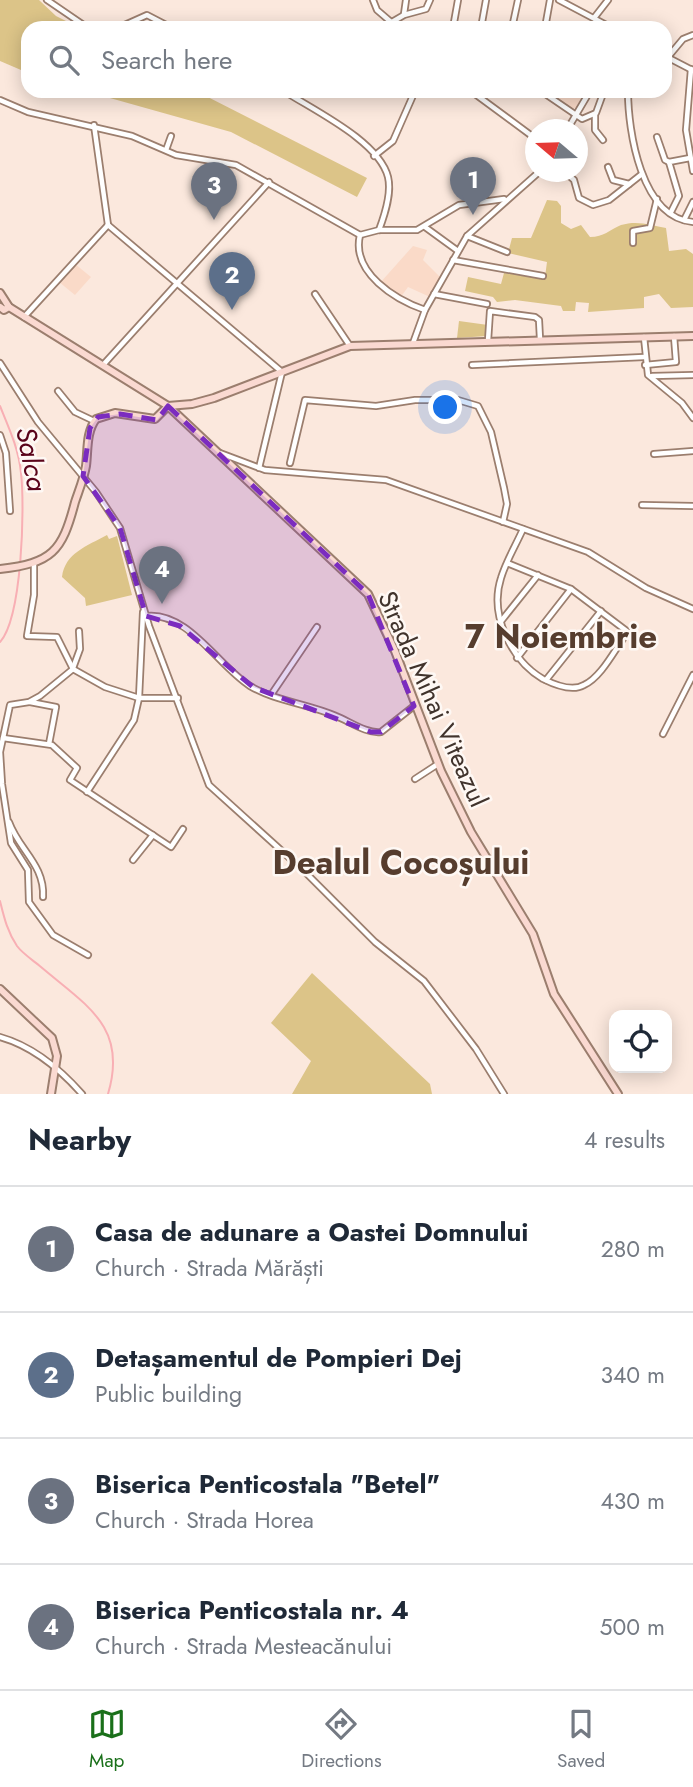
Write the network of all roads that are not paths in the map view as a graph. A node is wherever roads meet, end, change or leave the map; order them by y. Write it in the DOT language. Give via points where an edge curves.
graph roads {
  1 [pos="47,0"];
  2 [pos="373,0"];
  3 [pos="406,0"];
  4 [pos="430,0"];
  5 [pos="458,0"];
  6 [pos="486,0"];
  7 [pos="518,0"];
  8 [pos="550,0"];
  9 [pos="560,0"];
  10 [pos="608,0"];
  11 [pos="404,15"];
  12 [pos="594,18"];
  13 [pos="78,21"];
  14 [pos="134,21"];
  15 [pos="159,21"];
  16 [pos="391,21"];
  17 [pos="394,21"];
  18 [pos="454,21"];
  19 [pos="482,21"];
  20 [pos="514,21"];
  21 [pos="546,21"];
  22 [pos="599,21"];
  23 [pos="693,35"];
  24 [pos="672,51"];
  25 [pos="672,60"];
  26 [pos="692,70"];
  27 [pos="295,98"];
  28 [pos="412,98"];
  29 [pos="480,98"];
  30 [pos="551,98"];
  31 [pos="586,98"];
  32 [pos="603,98"];
  33 [pos="628,98"];
  34 [pos="0,100"];
  35 [pos="595,114"];
  36 [pos="576,116"];
  37 [pos="574,119"];
  38 [pos="94,125"];
  39 [pos="525,131"];
  40 [pos="171,136"];
  41 [pos="657,137"];
  42 [pos="603,140"];
  43 [pos="166,150"];
  44 [pos="374,156"];
  45 [pos="690,158"];
  46 [pos="669,162"];
  47 [pos="608,167"];
  48 [pos="693,171"];
  49 [pos="642,174"];
  50 [pos="269,181"];
  51 [pos="530,182"];
  52 [pos="575,182"];
  53 [pos="630,184"];
  54 [pos="505,199"];
  55 [pos="657,199"];
  56 [pos="693,202"];
  57 [pos="671,212"];
  58 [pos="684,220"];
  59 [pos="693,222"];
  60 [pos="108,225"];
  61 [pos="425,227"];
  62 [pos="379,230"];
  63 [pos="360,235"];
  64 [pos="467,236"];
  65 [pos="633,243"];
  66 [pos="458,251"];
  67 [pos="507,252"];
  68 [pos="453,260"];
  69 [pos="543,276"];
  70 [pos="177,284"];
  71 [pos="315,293"];
  72 [pos="434,294"];
  73 [pos="1,301"];
  74 [pos="487,304"];
  75 [pos="425,310"];
  76 [pos="24,317"];
  77 [pos="693,335"];
  78 [pos="674,336"];
  79 [pos="644,337"];
  80 [pos="540,340"];
  81 [pos="488,341"];
  82 [pos="414,343"];
  83 [pos="350,346"];
  84 [pos="644,357"];
  85 [pos="0,363"];
  86 [pos="472,365"];
  87 [pos="645,365"];
  88 [pos="102,366"];
  89 [pos="282,372"];
  90 [pos="693,375"];
  91 [pos="649,377"];
  92 [pos="58,391"];
  93 [pos="168,406"];
  94 [pos="693,418"];
  95 [pos="94,421"];
  96 [pos="0,435"];
  97 [pos="693,451"];
  98 [pos="216,452"];
  99 [pos="654,454"];
  100 [pos="290,463"];
  101 [pos="259,468"];
  102 [pos="83,476"];
  103 [pos="642,505"];
  104 [pos="693,506"];
  105 [pos="10,511"];
  106 [pos="503,522"];
  107 [pos="523,529"];
  108 [pos="507,563"];
  109 [pos="30,565"];
  110 [pos="0,569"];
  111 [pos="538,575"];
  112 [pos="571,589"];
  113 [pos="144,608"];
  114 [pos="693,609"];
  115 [pos="601,611"];
  116 [pos="146,616"];
  117 [pos="502,620"];
  118 [pos="317,627"];
  119 [pos="79,631"];
  120 [pos="517,658"];
  121 [pos="73,669"];
  122 [pos="693,675"];
  123 [pos="546,680"];
  124 [pos="271,695"];
  125 [pos="139,698"];
  126 [pos="178,698"];
  127 [pos="29,702"];
  128 [pos="414,706"];
  129 [pos="3,726"];
  130 [pos="663,734"];
  131 [pos="3,738"];
  132 [pos="49,744"];
  133 [pos="0,752"];
  134 [pos="438,764"];
  135 [pos="415,779"];
  136 [pos="88,792"];
  137 [pos="7,815"];
  138 [pos="183,829"];
  139 [pos="153,835"];
  140 [pos="133,860"];
  141 [pos="43,897"];
  142 [pos="88,955"];
  143 [pos="0,989"];
  144 [pos="0,1037"];
  145 [pos="56,1068"];
  146 [pos="51,1094"];
  147 [pos="82,1094"];
  148 [pos="504,1094"];
  149 [pos="618,1094"];
  1 -- 13 [label="street"];
  2 -- 16 [label="street"];
  3 -- 11 [label="street"];
  4 -- 11 [label="street" via="426,9"];
  5 -- 18 [label="street"];
  6 -- 19 [label="street"];
  7 -- 20 [label="street"];
  8 -- 21 [label="street"];
  9 -- 12 [label="street"];
  10 -- 12 [label="street"];
  11 -- 17 [label="street"];
  12 -- 22 [label="street"];
  14 -- 15 [label="street" via="147,15"];
  23 -- 24 [label="street"];
  25 -- 26 [label="street"];
  26 -- 45 [label="street" via="686,127"];
  27 -- 44 [label="street" via="346,130"];
  28 -- 44 [label="street" via="393,141"];
  29 -- 39 [label="street"];
  30 -- 36 [label="street"];
  31 -- 36 [label="street"];
  32 -- 35 [label="street"];
  33 -- 49 [label="street" via="631,134"];
  34 -- 38 [label="street" via="33,113"];
  35 -- 36 [label="street" via="586,119"];
  35 -- 42 [label="street" via="595,130"];
  36 -- 37 [label="street"];
  38 -- 43 [label="street"];
  38 -- 60 [label="street"];
  40 -- 43 [label="street"];
  41 -- 46 [label="street"];
  43 -- 50 [label="street" via="236,165"];
  44 -- 62 [label="street" via="388,183"];
  45 -- 46 [label="street"];
  45 -- 48 [label="street"];
  46 -- 57 [label="street" via="679,196"];
  47 -- 53 [label="street" via="612,180"];
  49 -- 53 [label="street"];
  49 -- 55 [label="street"];
  50 -- 63 [label="street"];
  50 -- 70 [label="street"];
  51 -- 54 [label="street"];
  52 -- 53 [label="street" via="579,198 593,205 609,200"];
  54 -- 61 [label="street" via="460,205"];
  54 -- 64 [label="street"];
  55 -- 57 [label="street"];
  55 -- 65 [label="street" via="650,228 633,231"];
  56 -- 58 [label="street"];
  57 -- 58 [label="street"];
  58 -- 59 [label="street"];
  60 -- 70 [label="street"];
  60 -- 76 [label="street"];
  61 -- 62 [label="street" via="411,232"];
  61 -- 66 [label="street"];
  62 -- 63 [label="street"];
  63 -- 75 [label="street" via="359,252 382,287 391,296"];
  64 -- 66 [label="street"];
  64 -- 67 [label="street"];
  66 -- 68 [label="street"];
  68 -- 69 [label="street"];
  68 -- 72 [label="street"];
  70 -- 88 [label="street"];
  70 -- 89 [label="street"];
  71 -- 83 [label="street"];
  72 -- 74 [label="street"];
  72 -- 75 [label="street"];
  73 -- 76 [label="main road, Strada Mihai Viteazul"];
  75 -- 82 [label="street"];
  76 -- 88 [label="main road, Strada Mihai Viteazul"];
  77 -- 78 [label="main road"];
  78 -- 79 [label="main road"];
  78 -- 87 [label="street" via="676,362"];
  79 -- 80 [label="main road"];
  79 -- 84 [label="street"];
  80 -- 81 [label="main road"];
  80 -- 81 [label="street" via="535,317 491,312"];
  81 -- 82 [label="main road"];
  82 -- 83 [label="main road"];
  83 -- 89 [label="main road"];
  84 -- 86 [label="street"];
  84 -- 87 [label="street"];
  85 -- 102 [label="street" via="38,422"];
  87 -- 91 [label="street"];
  88 -- 93 [label="main road, Strada Mihai Viteazul"];
  89 -- 93 [label="main road" via="202,402"];
  89 -- 101 [label="street"];
  90 -- 91 [label="street"];
  91 -- 94 [label="street"];
  92 -- 95 [label="street" via="75,412"];
  93 -- 95 [label="main road" via="155,419 108,414"];
  93 -- 98 [label="main road, Strada Mihai Viteazul"];
  95 -- 102 [label="main road"];
  96 -- 105 [label="street" via="6,453"];
  97 -- 99 [label="street"];
  98 -- 101 [label="street"];
  98 -- 128 [label="main road, Strada Mihai Viteazul" via="368,594"];
  100 -- 106 [label="street" via="306,400 376,406 415,400 471,403 483,412 491,432 507,504"];
  101 -- 106 [label="street" via="386,480"];
  102 -- 109 [label="main road" via="60,545 49,557"];
  102 -- 113 [label="street" via="120,528"];
  103 -- 104 [label="street"];
  106 -- 107 [label="street"];
  107 -- 108 [label="street"];
  107 -- 114 [label="street" via="594,555 646,588"];
  108 -- 111 [label="street"];
  108 -- 117 [label="street" via="499,581"];
  109 -- 110 [label="main road"];
  109 -- 121 [label="street" via="34,595 27,636 57,637"];
  111 -- 112 [label="street"];
  111 -- 117 [label="street"];
  112 -- 115 [label="street"];
  112 -- 120 [label="street"];
  113 -- 116 [label="street"];
  113 -- 125 [label="street"];
  115 -- 123 [label="street"];
  115 -- 123 [label="street" via="628,632 588,684 569,688"];
  116 -- 124 [label="street" via="180,626 247,684"];
  116 -- 126 [label="street"];
  117 -- 120 [label="street" via="507,643"];
  118 -- 124 [label="street"];
  119 -- 121 [label="street" via="80,649"];
  120 -- 123 [label="street"];
  121 -- 125 [label="street" via="105,687"];
  121 -- 127 [label="street"];
  122 -- 130 [label="street"];
  124 -- 128 [label="street" via="328,712 377,734"];
  125 -- 126 [label="street"];
  125 -- 136 [label="street" via="134,720"];
  126 -- 148 [label="street" via="209,785 381,947 424,981"];
  127 -- 129 [label="street" via="10,705"];
  127 -- 132 [label="street" via="56,707"];
  128 -- 134 [label="main road, Strada Mihai Viteazul"];
  129 -- 131 [label="street"];
  131 -- 132 [label="street"];
  131 -- 133 [label="street"];
  132 -- 136 [label="street" via="78,768 69,780"];
  133 -- 137 [label="street"];
  134 -- 135 [label="street"];
  134 -- 149 [label="main road, Strada Mihai Viteazul" via="478,844 533,934 554,994"];
  136 -- 139 [label="street"];
  137 -- 141 [label="street" via="14,835 39,869"];
  137 -- 142 [label="street" via="11,843 28,870 29,902 53,935"];
  138 -- 139 [label="street" via="171,846"];
  139 -- 140 [label="street"];
  143 -- 145 [label="main road" via="52,1038"];
  144 -- 145 [label="street" via="26,1046"];
  145 -- 146 [label="main road"];
  145 -- 147 [label="street"];
}
